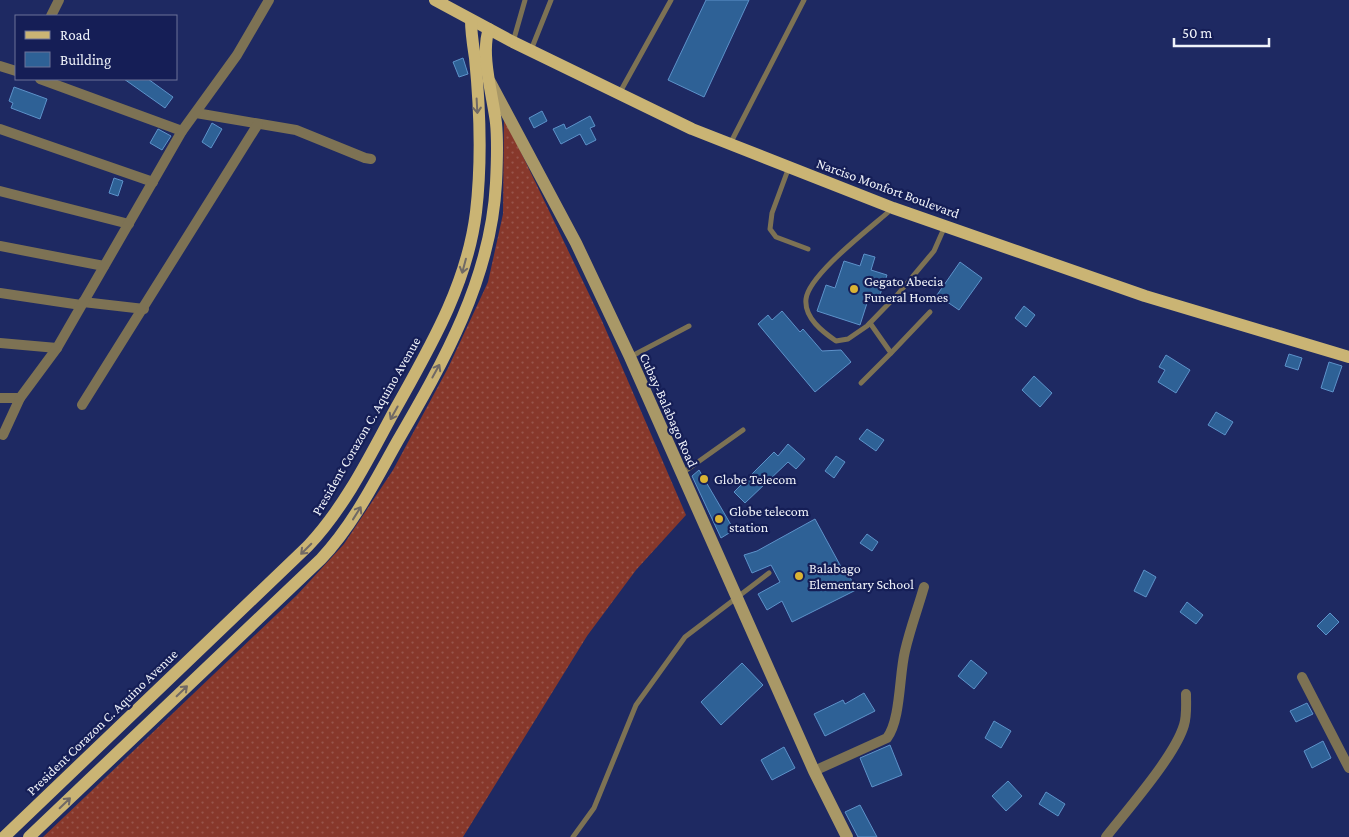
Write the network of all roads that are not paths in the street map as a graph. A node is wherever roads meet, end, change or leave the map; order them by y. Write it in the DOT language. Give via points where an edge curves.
graph roads {
  1 [pos="59,0"];
  2 [pos="268,0"];
  3 [pos="525,0"];
  4 [pos="551,0"];
  5 [pos="671,0"];
  6 [pos="804,0"];
  7 [pos="442,2"];
  8 [pos="52,15"];
  9 [pos="471,20"];
  10 [pos="490,29"];
  11 [pos="513,42"];
  12 [pos="530,50"];
  13 [pos="0,66"];
  14 [pos="15,70"];
  15 [pos="43,80"];
  16 [pos="490,82"];
  17 [pos="619,94"];
  18 [pos="196,113"];
  19 [pos="258,124"];
  20 [pos="0,129"];
  21 [pos="182,131"];
  22 [pos="730,144"];
  23 [pos="371,159"];
  24 [pos="789,167"];
  25 [pos="153,182"];
  26 [pos="0,191"];
  27 [pos="893,208"];
  28 [pos="129,224"];
  29 [pos="946,226"];
  30 [pos="0,246"];
  31 [pos="808,249"];
  32 [pos="104,266"];
  33 [pos="0,293"];
  34 [pos="82,303"];
  35 [pos="144,309"];
  36 [pos="930,312"];
  37 [pos="870,323"];
  38 [pos="689,326"];
  39 [pos="0,343"];
  40 [pos="57,348"];
  41 [pos="891,353"];
  42 [pos="630,357"];
  43 [pos="1349,357"];
  44 [pos="861,383"];
  45 [pos="0,398"];
  46 [pos="20,398"];
  47 [pos="82,405"];
  48 [pos="743,430"];
  49 [pos="3,435"];
  50 [pos="681,474"];
  51 [pos="769,573"];
  52 [pos="924,587"];
  53 [pos="737,597"];
  54 [pos="1302,676"];
  55 [pos="1186,694"];
  56 [pos="119,726"];
  57 [pos="131,740"];
  58 [pos="1349,768"];
  59 [pos="814,771"];
  60 [pos="4,837"];
  61 [pos="30,837"];
  62 [pos="573,837"];
  63 [pos="847,837"];
  64 [pos="1106,837"];
  1 -- 8 [label="street"];
  2 -- 18 [label="street" via="237,55"];
  3 -- 11 [label="lane"];
  4 -- 12 [label="lane"];
  5 -- 17 [label="lane"];
  6 -- 22 [label="lane"];
  7 -- 9 [label="main road, Narciso Monfort Boulevard"];
  9 -- 10 [label="main road, Narciso Monfort Boulevard"];
  9 -- 56 [label="main road, President Corazon C. Aquino Avenue, one-way" via="480,151 476,214 454,296 428,349 353,484 324,529"];
  10 -- 11 [label="main road, Narciso Monfort Boulevard"];
  10 -- 16 [label="main road" via="486,44"];
  11 -- 12 [label="main road, Narciso Monfort Boulevard"];
  12 -- 17 [label="main road, Narciso Monfort Boulevard"];
  13 -- 14 [label="street"];
  15 -- 21 [label="street"];
  16 -- 42 [label="main road, Cubay-Balabago Road" via="576,243"];
  57 -- 16 [label="main road, one-way" via="338,540 416,410 470,303 486,252 494,216 497,151"];
  17 -- 22 [label="main road, Narciso Monfort Boulevard"];
  18 -- 19 [label="street"];
  18 -- 21 [label="street"];
  19 -- 23 [label="street" via="296,130"];
  19 -- 35 [label="street"];
  20 -- 25 [label="street"];
  21 -- 25 [label="street"];
  22 -- 24 [label="main road, Narciso Monfort Boulevard"];
  24 -- 27 [label="main road, Narciso Monfort Boulevard"];
  24 -- 31 [label="lane" via="772,213 770,229 776,237"];
  25 -- 28 [label="street"];
  26 -- 28 [label="street"];
  27 -- 29 [label="main road, Narciso Monfort Boulevard"];
  27 -- 37 [label="lane" via="827,267 806,299 812,319 836,341 848,339"];
  28 -- 32 [label="street"];
  29 -- 37 [label="lane" via="934,251"];
  29 -- 43 [label="main road, Narciso Monfort Boulevard" via="1145,296"];
  30 -- 32 [label="street"];
  32 -- 34 [label="street"];
  33 -- 34 [label="street"];
  34 -- 35 [label="street"];
  34 -- 40 [label="street"];
  35 -- 47 [label="street"];
  36 -- 41 [label="lane"];
  37 -- 41 [label="lane"];
  38 -- 42 [label="lane"];
  39 -- 40 [label="street"];
  40 -- 46 [label="street"];
  41 -- 44 [label="lane"];
  42 -- 50 [label="main road, Cubay-Balabago Road"];
  45 -- 46 [label="street"];
  46 -- 49 [label="street"];
  48 -- 50 [label="lane"];
  50 -- 53 [label="main road, Cubay-Balabago Road"];
  51 -- 53 [label="lane"];
  52 -- 59 [label="street" via="906,648 893,730 886,738"];
  53 -- 59 [label="main road, Cubay-Balabago Road"];
  53 -- 62 [label="lane" via="685,637 636,705 594,808"];
  54 -- 58 [label="street"];
  55 -- 64 [label="street" via="1185,723 1181,734"];
  56 -- 57 [label="main road"];
  56 -- 60 [label="main road, President Corazon C. Aquino Avenue"];
  61 -- 57 [label="main road, one-way"];
  59 -- 63 [label="main road, Cubay-Balabago Road"];
}
